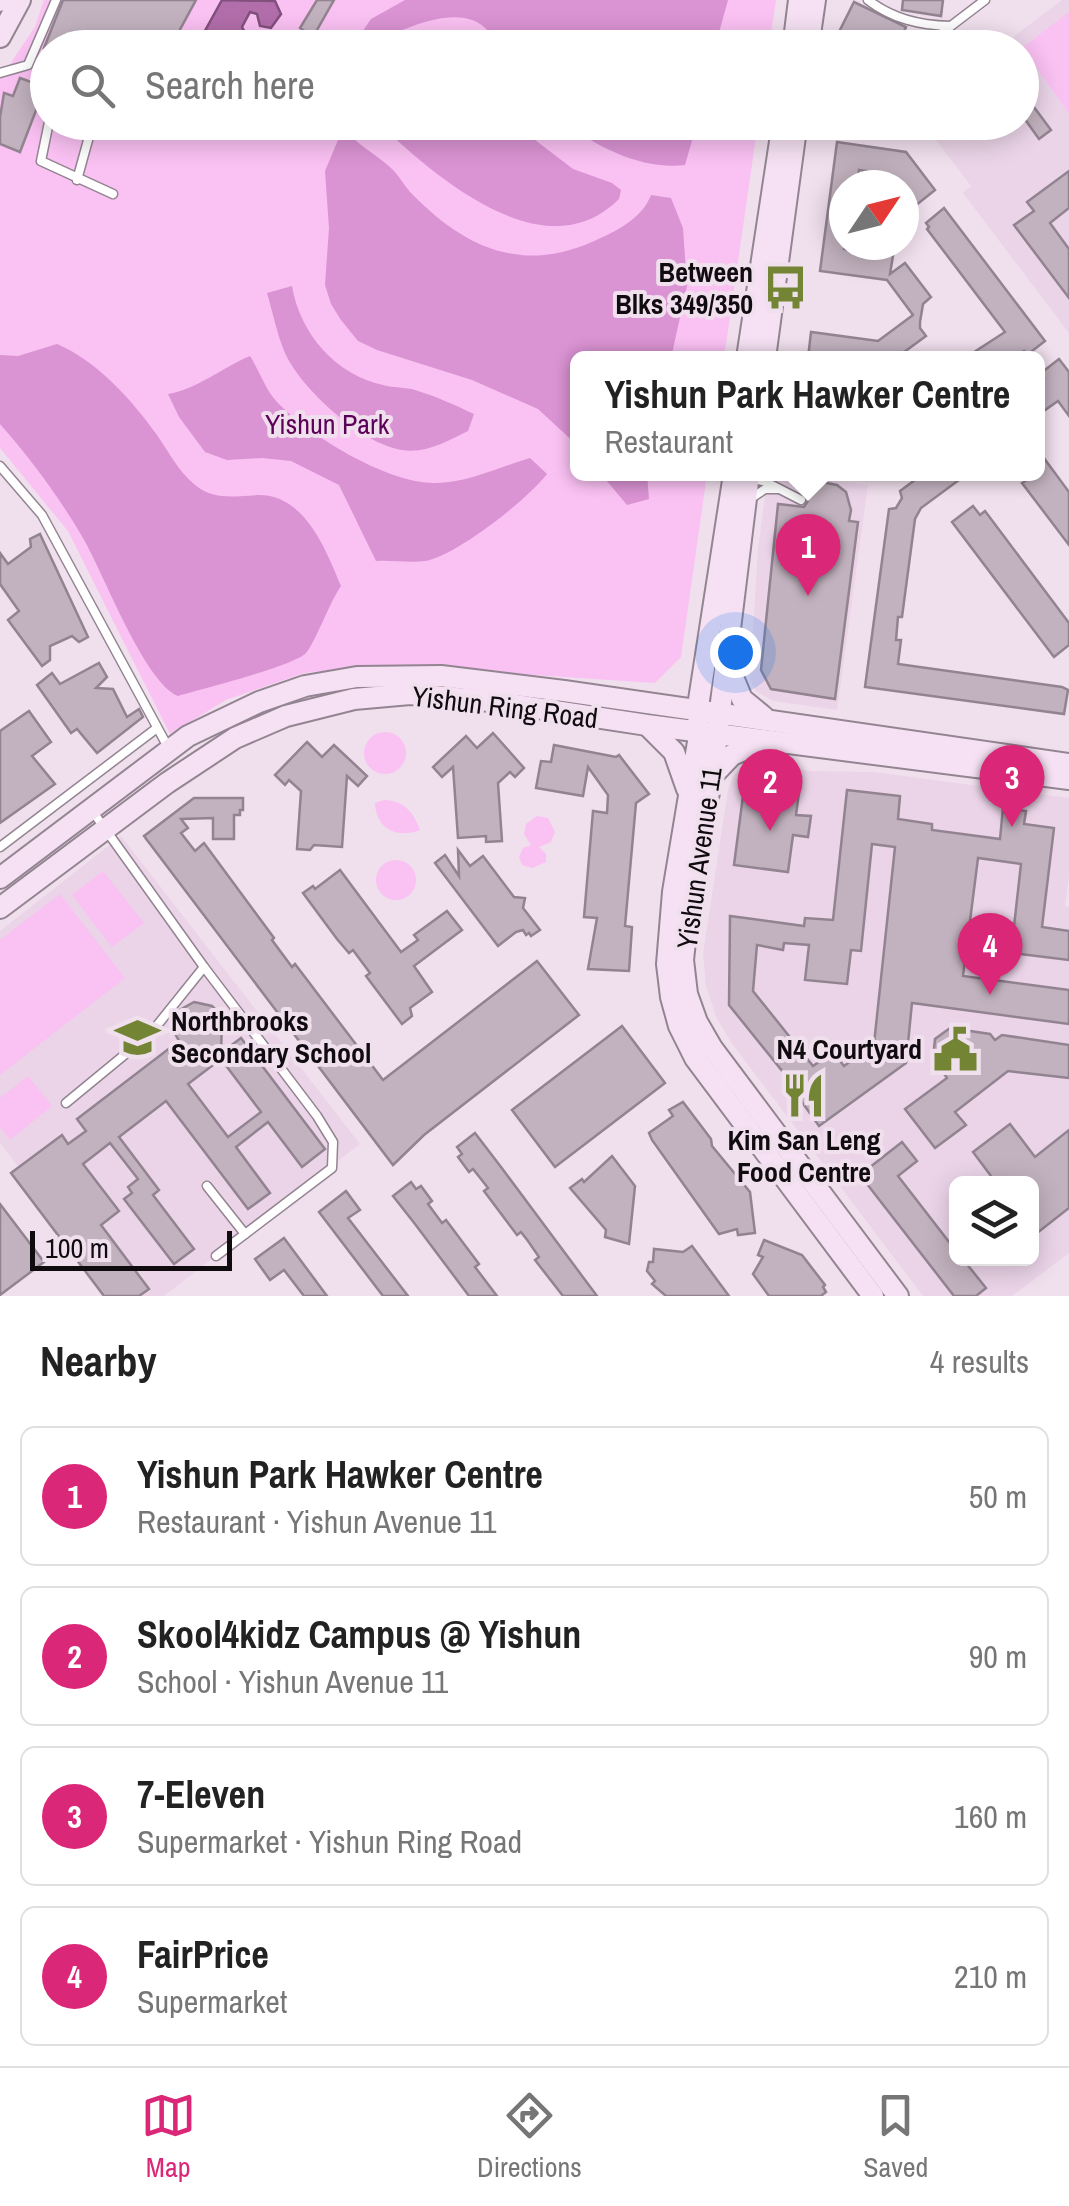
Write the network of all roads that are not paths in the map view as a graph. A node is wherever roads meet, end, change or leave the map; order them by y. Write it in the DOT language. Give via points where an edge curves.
graph roads {
  1 [pos="20,0"];
  2 [pos="799,0"];
  3 [pos="815,0"];
  4 [pos="868,0"];
  5 [pos="985,0"];
  6 [pos="57,1"];
  7 [pos="950,26"];
  8 [pos="44,30"];
  9 [pos="795,30"];
  10 [pos="811,30"];
  11 [pos="945,30"];
  12 [pos="0,38"];
  13 [pos="30,61"];
  14 [pos="0,73"];
  15 [pos="45,140"];
  16 [pos="88,140"];
  17 [pos="780,140"];
  18 [pos="795,140"];
  19 [pos="76,180"];
  20 [pos="113,194"];
  21 [pos="748,351"];
  22 [pos="766,351"];
  23 [pos="0,466"];
  24 [pos="741,481"];
  25 [pos="741,481"];
  26 [pos="751,481"];
  27 [pos="782,490"];
  28 [pos="801,500"];
  29 [pos="745,509"];
  30 [pos="719,629"];
  31 [pos="724,653"];
  32 [pos="704,662"];
  33 [pos="654,702"];
  34 [pos="709,709"];
  35 [pos="648,725"];
  36 [pos="157,728"];
  37 [pos="768,730"];
  38 [pos="707,733"];
  39 [pos="169,750"];
  40 [pos="1069,764"];
  41 [pos="712,776"];
  42 [pos="1069,779"];
  43 [pos="690,800"];
  44 [pos="90,809"];
  45 [pos="105,828"];
  46 [pos="0,847"];
  47 [pos="0,878"];
  48 [pos="3,898"];
  49 [pos="204,967"];
  50 [pos="66,1103"];
  51 [pos="207,1186"];
  52 [pos="245,1234"];
  53 [pos="216,1256"];
  54 [pos="872,1296"];
  55 [pos="898,1296"];
  1 -- 12 [label="main road"];
  2 -- 9 [label="main road"];
  3 -- 10 [label="main road"];
  4 -- 7 [label="lane" via="898,18"];
  5 -- 7 [label="lane"];
  6 -- 8 [label="lane"];
  7 -- 11 [label="lane"];
  13 -- 14 [label="lane"];
  15 -- 19 [label="lane" via="41,162"];
  16 -- 19 [label="lane"];
  17 -- 21 [label="main road"];
  18 -- 22 [label="main road"];
  19 -- 20 [label="lane"];
  23 -- 36 [label="lane" via="42,515"];
  24 -- 29 [label="main road, Yishun Avenue 11"];
  25 -- 30 [label="main road, Yishun Avenue 11"];
  26 -- 27 [label="lane"];
  27 -- 28 [label="lane"];
  27 -- 29 [label="lane" via="759,491"];
  29 -- 30 [label="main road, Yishun Avenue 11"];
  30 -- 31 [label="main road, Yishun Avenue 11"];
  30 -- 32 [label="main road, Yishun Avenue 11"];
  31 -- 34 [label="main road, Yishun Avenue 11"];
  31 -- 37 [label="main road" via="742,699"];
  32 -- 33 [label="main road" via="681,690"];
  32 -- 34 [label="main road, Yishun Avenue 11"];
  33 -- 34 [label="main road, Yishun Ring Road"];
  33 -- 39 [label="main road, Yishun Ring Road" via="441,676 358,677 258,702"];
  34 -- 37 [label="main road, Yishun Ring Road"];
  34 -- 38 [label="main road, Yishun Avenue 11"];
  35 -- 38 [label="main road, Yishun Ring Road"];
  35 -- 43 [label="main road" via="680,762"];
  35 -- 45 [label="main road, Yishun Ring Road" via="490,700 410,694 354,699 286,716 235,738"];
  36 -- 39 [label="lane"];
  36 -- 46 [label="lane"];
  37 -- 38 [label="main road, Yishun Ring Road"];
  37 -- 40 [label="main road, Yishun Ring Road"];
  37 -- 41 [label="main road"];
  37 -- 42 [label="main road, Yishun Ring Road"];
  38 -- 41 [label="main road, Yishun Avenue 11"];
  38 -- 43 [label="main road, Yishun Avenue 11"];
  39 -- 44 [label="main road, Yishun Ring Road"];
  41 -- 55 [label="main road, Yishun Avenue 11" via="684,960 697,1022"];
  43 -- 54 [label="main road, Yishun Avenue 11" via="667,964 679,1026 716,1088"];
  44 -- 45 [label="lane"];
  44 -- 47 [label="main road, Yishun Ring Road"];
  45 -- 48 [label="main road, Yishun Ring Road"];
  45 -- 49 [label="lane"];
  49 -- 50 [label="lane" via="151,1033"];
  49 -- 52 [label="lane" via="333,1142 332,1168"];
  51 -- 52 [label="lane"];
  52 -- 53 [label="lane"];
}
